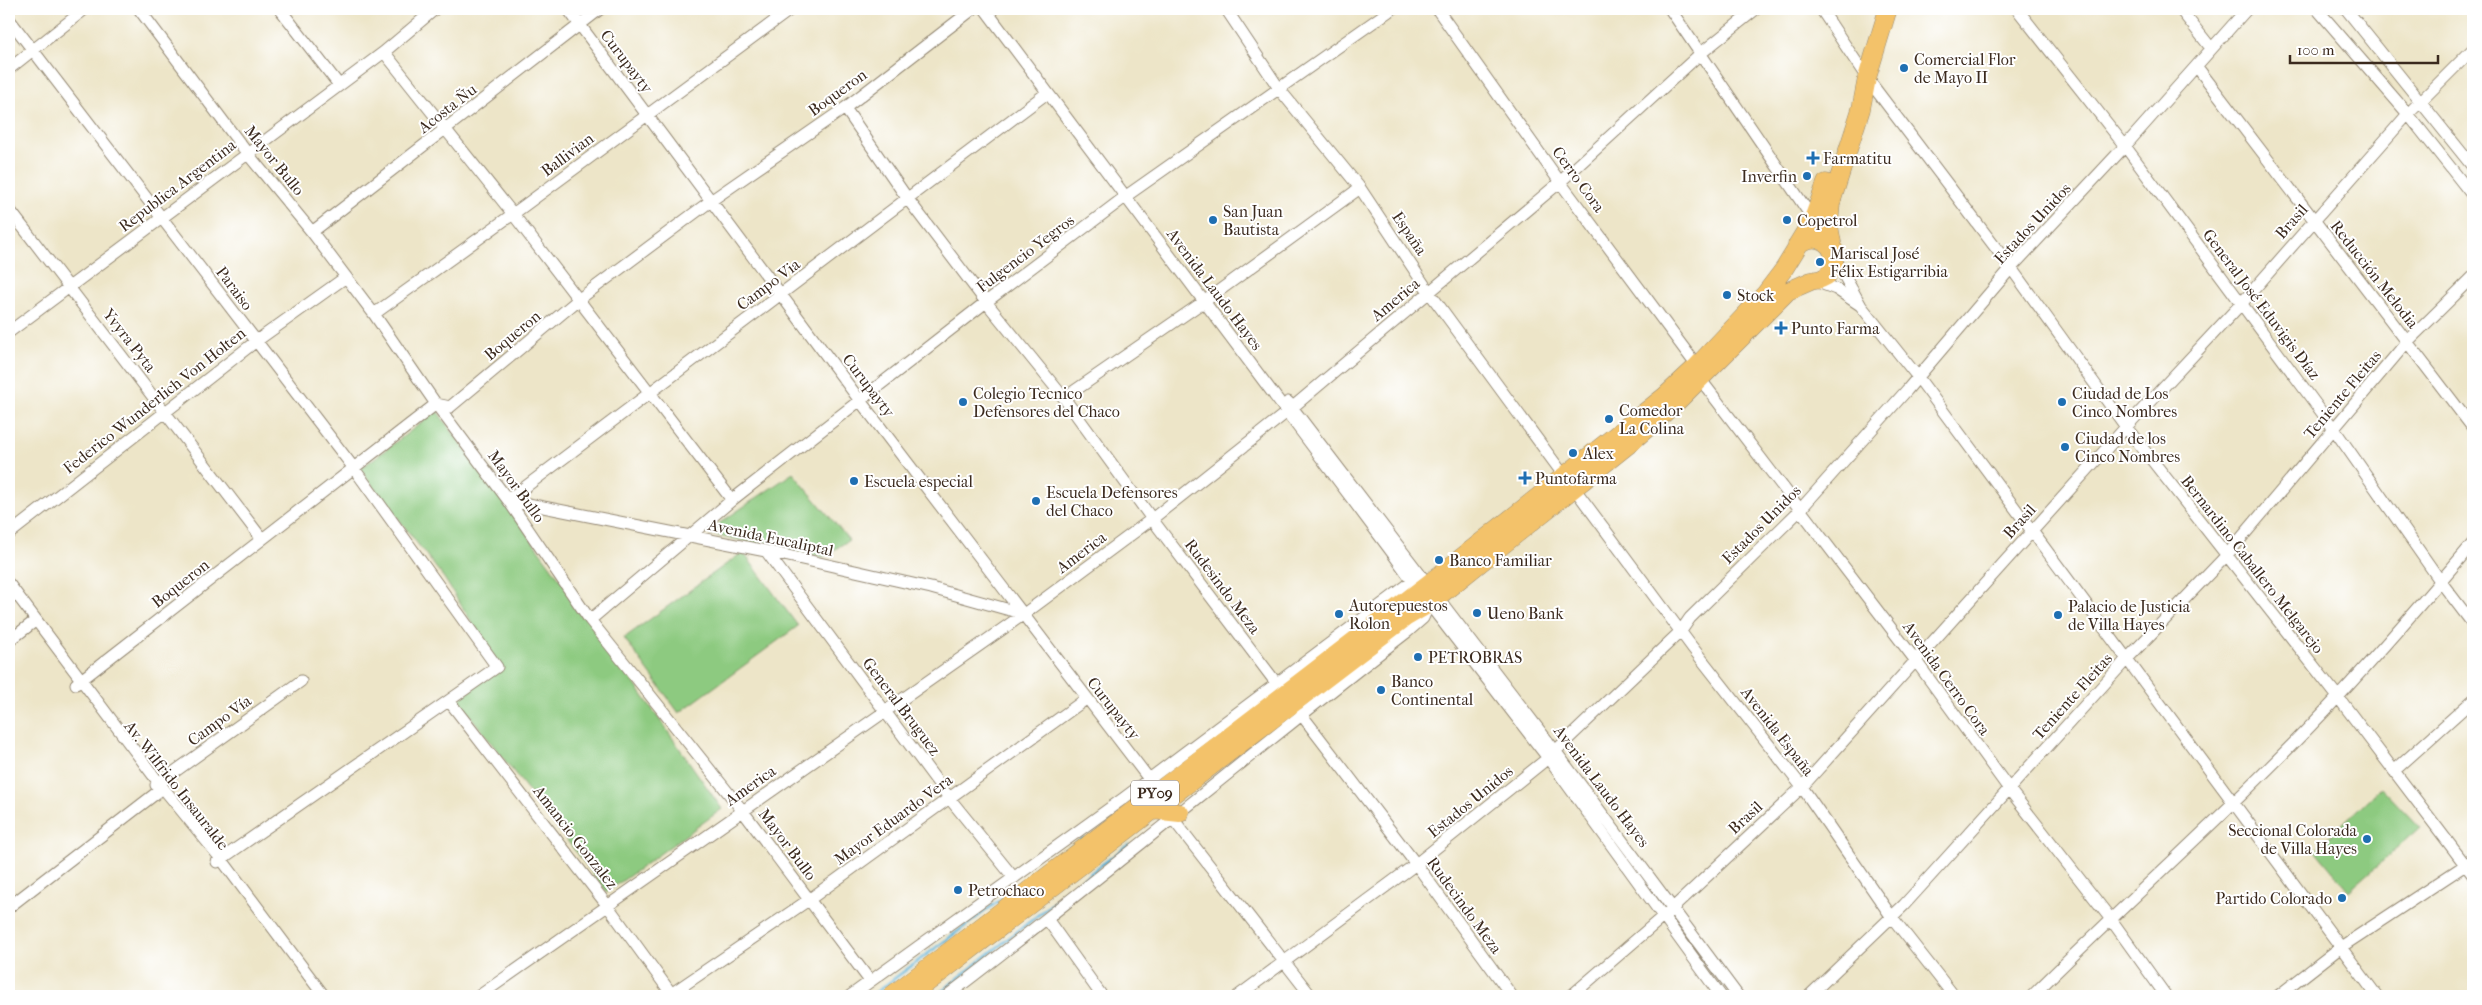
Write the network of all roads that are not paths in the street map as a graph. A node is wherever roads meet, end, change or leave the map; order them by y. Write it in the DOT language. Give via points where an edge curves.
graph roads {
  1 [pos="85,9"];
  2 [pos="140,9"];
  3 [pos="280,9"];
  4 [pos="435,9"];
  5 [pos="568,9"];
  6 [pos="600,9"];
  7 [pos="791,9"];
  8 [pos="973,9"];
  9 [pos="985,9"];
  10 [pos="1226,9"];
  11 [pos="1392,9"];
  12 [pos="1437,9"];
  13 [pos="1670,9"];
  14 [pos="1756,9"];
  15 [pos="1822,9"];
  16 [pos="1888,9"];
  17 [pos="2017,9"];
  18 [pos="2180,9"];
  19 [pos="2246,9"];
  20 [pos="2317,9"];
  21 [pos="2346,9"];
  22 [pos="419,13"];
  23 [pos="9,19"];
  24 [pos="579,24"];
  25 [pos="2211,48"];
  26 [pos="2473,49"];
  27 [pos="33,50"];
  28 [pos="384,52"];
  29 [pos="1700,54"];
  30 [pos="2197,67"];
  31 [pos="9,69"];
  32 [pos="1866,78"];
  33 [pos="339,85"];
  34 [pos="1280,90"];
  35 [pos="1047,93"];
  36 [pos="2421,101"];
  37 [pos="845,108"];
  38 [pos="647,114"];
  39 [pos="2408,114"];
  40 [pos="446,129"];
  41 [pos="2125,146"];
  42 [pos="247,153"];
  43 [pos="2473,167"];
  44 [pos="1560,182"];
  45 [pos="1360,188"];
  46 [pos="1127,195"];
  47 [pos="2473,196"];
  48 [pos="907,198"];
  49 [pos="712,200"];
  50 [pos="9,208"];
  51 [pos="514,214"];
  52 [pos="160,216"];
  53 [pos="1813,219"];
  54 [pos="2313,220"];
  55 [pos="312,232"];
  56 [pos="1794,250"];
  57 [pos="1834,256"];
  58 [pos="2011,268"];
  59 [pos="346,277"];
  60 [pos="2473,277"];
  61 [pos="1813,281"];
  62 [pos="69,287"];
  63 [pos="1429,292"];
  64 [pos="780,294"];
  65 [pos="1207,299"];
  66 [pos="578,300"];
  67 [pos="986,302"];
  68 [pos="2242,304"];
  69 [pos="1861,306"];
  70 [pos="374,314"];
  71 [pos="9,332"];
  72 [pos="256,342"];
  73 [pos="2407,342"];
  74 [pos="1699,373"];
  75 [pos="1917,376"];
  76 [pos="649,394"];
  77 [pos="1064,398"];
  78 [pos="861,402"];
  79 [pos="436,404"];
  80 [pos="1290,410"];
  81 [pos="165,412"];
  82 [pos="2126,427"];
  83 [pos="2473,428"];
  84 [pos="2334,429"];
  85 [pos="353,467"];
  86 [pos="1569,482"];
  87 [pos="508,500"];
  88 [pos="732,500"];
  89 [pos="1799,511"];
  90 [pos="1152,519"];
  91 [pos="2032,531"];
  92 [pos="9,534"];
  93 [pos="687,537"];
  94 [pos="262,539"];
  95 [pos="2473,543"];
  96 [pos="766,551"];
  97 [pos="2226,556"];
  98 [pos="2441,582"];
  99 [pos="9,584"];
  100 [pos="1425,591"];
  101 [pos="9,594"];
  102 [pos="1024,614"];
  103 [pos="590,620"];
  104 [pos="31,624"];
  105 [pos="2473,624"];
  106 [pos="1681,631"];
  107 [pos="9,641"];
  108 [pos="2126,660"];
  109 [pos="1916,661"];
  110 [pos="301,681"];
  111 [pos="79,682"];
  112 [pos="1278,684"];
  113 [pos="2338,697"];
  114 [pos="1086,699"];
  115 [pos="2473,700"];
  116 [pos="449,701"];
  117 [pos="886,710"];
  118 [pos="1301,714"];
  119 [pos="1552,755"];
  120 [pos="2394,772"];
  121 [pos="1149,779"];
  122 [pos="158,786"];
  123 [pos="1802,786"];
  124 [pos="2009,789"];
  125 [pos="950,799"];
  126 [pos="2233,803"];
  127 [pos="742,810"];
  128 [pos="1152,810"];
  129 [pos="1176,816"];
  130 [pos="219,861"];
  131 [pos="1416,864"];
  132 [pos="2471,867"];
  133 [pos="1014,878"];
  134 [pos="810,899"];
  135 [pos="607,905"];
  136 [pos="9,907"];
  137 [pos="1673,908"];
  138 [pos="1891,916"];
  139 [pos="1662,917"];
  140 [pos="2110,918"];
  141 [pos="1047,919"];
  142 [pos="2341,947"];
  143 [pos="1284,961"];
  144 [pos="870,981"];
  145 [pos="671,995"];
  146 [pos="318,996"];
  147 [pos="324,996"];
  148 [pos="479,996"];
  149 [pos="850,996"];
  150 [pos="891,996"];
  151 [pos="910,996"];
  152 [pos="947,996"];
  153 [pos="1102,996"];
  154 [pos="1238,996"];
  155 [pos="1311,996"];
  156 [pos="1512,996"];
  157 [pos="1571,996"];
  158 [pos="1722,996"];
  159 [pos="1738,996"];
  160 [pos="1809,996"];
  161 [pos="1954,996"];
  162 [pos="2032,996"];
  163 [pos="2166,996"];
  164 [pos="2278,996"];
  165 [pos="2377,996"];
  1 -- 27 [label="street"];
  2 -- 42 [label="street, Mayor Bullo"];
  3 -- 33 [label="street"];
  4 -- 22 [label="street, Republica Argentina"];
  5 -- 24 [label="street, Curupayty"];
  6 -- 24 [label="street, Acosta Ñu"];
  7 -- 38 [label="street, Ballivian"];
  8 -- 37 [label="street, Boqueron"];
  9 -- 35 [label="street"];
  10 -- 34 [label="street, España"];
  11 -- 34 [label="street, Fulgencio Yegros"];
  12 -- 44 [label="street, Cerro Cora"];
  13 -- 29 [label="street"];
  14 -- 29 [label="street, America"];
  15 -- 32 [label="street, Bernardino Caballero Melgarejo"];
  16 -- 32 [label="highway, PY09"];
  17 -- 41 [label="street, General José Eduvigis Díaz"];
  18 -- 25 [label="street"];
  19 -- 25 [label="street, Estados Unidos"];
  20 -- 39 [label="street"];
  21 -- 36 [label="street"];
  22 -- 28 [label="street, Republica Argentina"];
  23 -- 27 [label="street, Paraiso"];
  24 -- 38 [label="street, Curupayty"];
  24 -- 40 [label="street, Acosta Ñu"];
  25 -- 30 [label="street, Estados Unidos"];
  26 -- 36 [label="street, Brasil"];
  27 -- 31 [label="street"];
  27 -- 52 [label="street, Paraiso"];
  28 -- 33 [label="street, Republica Argentina"];
  28 -- 40 [label="street"];
  29 -- 44 [label="street, America"];
  29 -- 53 [label="street"];
  30 -- 41 [label="street, Estados Unidos"];
  30 -- 54 [label="street, Reducción Melodia"];
  32 -- 53 [label="highway, PY09" via="1852,106"];
  32 -- 57 [label="highway, PY09" via="1860,110 1831,203 1829,226"];
  32 -- 58 [label="street, Bernardino Caballero Melgarejo"];
  33 -- 42 [label="street, Republica Argentina"];
  34 -- 45 [label="street, España"];
  34 -- 46 [label="street, Fulgencio Yegros"];
  35 -- 46 [label="street"];
  35 -- 48 [label="street, Campo Via"];
  36 -- 39 [label="street, Brasil"];
  36 -- 43 [label="street"];
  37 -- 48 [label="street, Rudesindo Meza"];
  37 -- 49 [label="street, Boqueron"];
  38 -- 49 [label="street, Curupayty"];
  38 -- 51 [label="street, Ballivian"];
  39 -- 47 [label="street"];
  39 -- 54 [label="street, Brasil"];
  40 -- 51 [label="street"];
  40 -- 55 [label="street, Acosta Ñu"];
  41 -- 58 [label="street, Estados Unidos"];
  41 -- 68 [label="street, General José Eduvigis Díaz"];
  42 -- 52 [label="street, Republica Argentina"];
  42 -- 55 [label="street, Mayor Bullo"];
  44 -- 63 [label="street, America"];
  44 -- 74 [label="street, Cerro Cora"];
  45 -- 63 [label="street, España"];
  45 -- 65 [label="street"];
  46 -- 65 [label="street, Avenida Laudo Hayes"];
  46 -- 67 [label="street, Fulgencio Yegros"];
  48 -- 64 [label="street, Campo Via"];
  48 -- 67 [label="street, Rudesindo Meza"];
  49 -- 64 [label="street, Curupayty"];
  49 -- 66 [label="street, Boqueron"];
  50 -- 62 [label="street, Yvyra Pyta"];
  51 -- 66 [label="street"];
  51 -- 70 [label="street, Ballivian"];
  52 -- 62 [label="street, Republica Argentina"];
  52 -- 72 [label="street, Paraiso"];
  53 -- 56 [label="highway, PY09"];
  54 -- 68 [label="street, Brasil"];
  54 -- 73 [label="street, Reducción Melodia"];
  55 -- 59 [label="street, Mayor Bullo"];
  56 -- 57 [label="highway" via="1804,240 1816,238 1827,243"];
  56 -- 61 [label="highway" via="1794,268 1804,279"];
  56 -- 74 [label="highway, PY09" via="1765,294"];
  57 -- 61 [label="highway, PY09" via="1831,271"];
  57 -- 69 [label="street"];
  58 -- 75 [label="street, Estados Unidos"];
  58 -- 82 [label="street, Bernardino Caballero Melgarejo"];
  59 -- 70 [label="street, Mayor Bullo"];
  59 -- 72 [label="street, Federico Wunderlich Von Holten"];
  60 -- 73 [label="street, Teniente Fleitas"];
  61 -- 69 [label="street" via="1836,289"];
  61 -- 74 [label="highway, PY09" via="1788,291"];
  62 -- 71 [label="street, Republica Argentina"];
  62 -- 81 [label="street, Yvyra Pyta"];
  63 -- 80 [label="street, America"];
  63 -- 86 [label="street, España"];
  64 -- 76 [label="street, Campo Via"];
  64 -- 78 [label="street, Curupayty"];
  65 -- 77 [label="street"];
  65 -- 80 [label="street, Avenida Laudo Hayes"];
  66 -- 76 [label="street"];
  66 -- 79 [label="street, Boqueron" via="450,407"];
  67 -- 77 [label="street, Rudesindo Meza"];
  67 -- 78 [label="street, Fulgencio Yegros"];
  68 -- 82 [label="street, Brasil"];
  68 -- 84 [label="street, General José Eduvigis Díaz"];
  69 -- 75 [label="street"];
  70 -- 79 [label="street, Mayor Bullo"];
  72 -- 81 [label="street, Federico Wunderlich Von Holten"];
  72 -- 85 [label="street, Paraiso"];
  73 -- 83 [label="street, Reducción Melodia"];
  73 -- 84 [label="street, Teniente Fleitas"];
  74 -- 86 [label="highway, PY09" via="1665,396"];
  74 -- 89 [label="street, Avenida Cerro Cora"];
  75 -- 89 [label="street, Estados Unidos"];
  75 -- 91 [label="street"];
  76 -- 87 [label="street, Campo Via"];
  76 -- 88 [label="street"];
  77 -- 90 [label="street, Rudesindo Meza"];
  78 -- 88 [label="street, Fulgencio Yegros"];
  78 -- 102 [label="street, Curupayty"];
  79 -- 85 [label="street, Boqueron"];
  79 -- 87 [label="street, Mayor Bullo"];
  80 -- 90 [label="street, America"];
  80 -- 100 [label="street, Avenida Laudo Hayes"];
  81 -- 92 [label="street, Federico Wunderlich Von Holten"];
  81 -- 94 [label="street, Yvyra Pyta"];
  82 -- 91 [label="street, Brasil"];
  82 -- 97 [label="street, Bernardino Caballero Melgarejo"];
  84 -- 97 [label="street, Teniente Fleitas"];
  84 -- 98 [label="street, General José Eduvigis Díaz"];
  85 -- 94 [label="street, Boqueron"];
  85 -- 116 [label="street, Paraiso" via="497,667"];
  86 -- 100 [label="highway, PY09"];
  86 -- 106 [label="street, Avenida España"];
  87 -- 93 [label="street, Avenida Eucaliptal"];
  87 -- 103 [label="street, Mayor Bullo"];
  88 -- 93 [label="street, Fulgencio Yegros"];
  89 -- 106 [label="street, Estados Unidos" via="1690,618"];
  89 -- 109 [label="street, Avenida Cerro Cora"];
  90 -- 102 [label="street, America"];
  90 -- 112 [label="street, Rudesindo Meza"];
  91 -- 108 [label="street"];
  91 -- 109 [label="street, Brasil"];
  93 -- 96 [label="street, Avenida Eucaliptal"];
  93 -- 103 [label="street, Fulgencio Yegros"];
  94 -- 111 [label="street, Boqueron"];
  95 -- 98 [label="street"];
  96 -- 102 [label="street, Avenida Eucaliptal" via="932,588"];
  96 -- 117 [label="street, General Bruguez"];
  97 -- 108 [label="street, Teniente Fleitas"];
  97 -- 113 [label="street, Bernardino Caballero Melgarejo"];
  98 -- 105 [label="street, General José Eduvigis Díaz"];
  98 -- 113 [label="street"];
  99 -- 111 [label="street"];
  100 -- 112 [label="street"];
  100 -- 118 [label="street" via="1422,618"];
  100 -- 119 [label="street, Avenida Laudo Hayes"];
  100 -- 128 [label="highway, PY09" via="1405,618"];
  100 -- 150 [label="highway, PY09"];
  101 -- 104 [label="street"];
  102 -- 114 [label="street, Curupayty"];
  102 -- 117 [label="street, America"];
  103 -- 127 [label="street, Mayor Bullo"];
  104 -- 107 [label="street"];
  104 -- 111 [label="street"];
  106 -- 119 [label="street, Estados Unidos"];
  106 -- 123 [label="street, Avenida España"];
  108 -- 124 [label="street, Teniente Fleitas"];
  108 -- 126 [label="street"];
  109 -- 123 [label="street, Brasil"];
  109 -- 124 [label="street, Avenida Cerro Cora"];
  110 -- 122 [label="street, Campo Vía"];
  111 -- 122 [label="street, Av. Wilfrido Insauralde"];
  112 -- 121 [label="street"];
  113 -- 120 [label="street, Bernardino Caballero Melgarejo"];
  113 -- 126 [label="street"];
  114 -- 121 [label="street, Curupayty"];
  114 -- 125 [label="street, Mayor Eduardo Vera"];
  115 -- 120 [label="street"];
  116 -- 130 [label="street"];
  116 -- 135 [label="street, Amancio Gonzalez"];
  117 -- 125 [label="street, General Bruguez"];
  117 -- 127 [label="street, America"];
  118 -- 129 [label="street"];
  118 -- 131 [label="street, Rudecindo Meza"];
  119 -- 131 [label="street, Estados Unidos"];
  119 -- 137 [label="street, Avenida Laudo Hayes"];
  119 -- 139 [label="street, Avenida Laudo Hayes"];
  120 -- 132 [label="street, Bernardino Caballero Melgarejo"];
  121 -- 133 [label="street"];
  122 -- 130 [label="street, Av. Wilfrido Insauralde"];
  122 -- 136 [label="street, Campo Vía"];
  123 -- 137 [label="street, Brasil"];
  123 -- 138 [label="street, Avenida España"];
  124 -- 138 [label="street, Teniente Fleitas"];
  124 -- 140 [label="street, Avenida Cerro Cora"];
  125 -- 133 [label="street, General Bruguez"];
  125 -- 134 [label="street, Mayor Eduardo Vera"];
  126 -- 140 [label="street"];
  126 -- 142 [label="street"];
  127 -- 134 [label="street, Mayor Bullo"];
  127 -- 135 [label="street, America"];
  128 -- 129 [label="highway"];
  128 -- 151 [label="highway, PY09"];
  129 -- 141 [label="street"];
  129 -- 143 [label="street"];
  130 -- 146 [label="street, Av. Wilfrido Insauralde"];
  130 -- 147 [label="street"];
  131 -- 143 [label="street, Estados Unidos"];
  131 -- 156 [label="street, Rudecindo Meza"];
  132 -- 142 [label="street"];
  133 -- 144 [label="street"];
  134 -- 144 [label="street, Mayor Bullo"];
  134 -- 145 [label="street, Mayor Eduardo Vera"];
  135 -- 145 [label="street, Amancio Gonzalez"];
  135 -- 148 [label="street, America"];
  137 -- 139 [label="street, Brasil"];
  137 -- 159 [label="street, Avenida Laudo Hayes"];
  138 -- 160 [label="street, Teniente Fleitas"];
  138 -- 161 [label="street, Avenida España"];
  139 -- 157 [label="street, Brasil"];
  139 -- 158 [label="street, Avenida Laudo Hayes"];
  140 -- 162 [label="street"];
  140 -- 163 [label="street, Avenida Cerro Cora"];
  141 -- 152 [label="street"];
  141 -- 153 [label="street"];
  142 -- 164 [label="street"];
  142 -- 165 [label="street"];
  143 -- 154 [label="street, Estados Unidos"];
  143 -- 155 [label="street"];
  144 -- 149 [label="street"];
}
